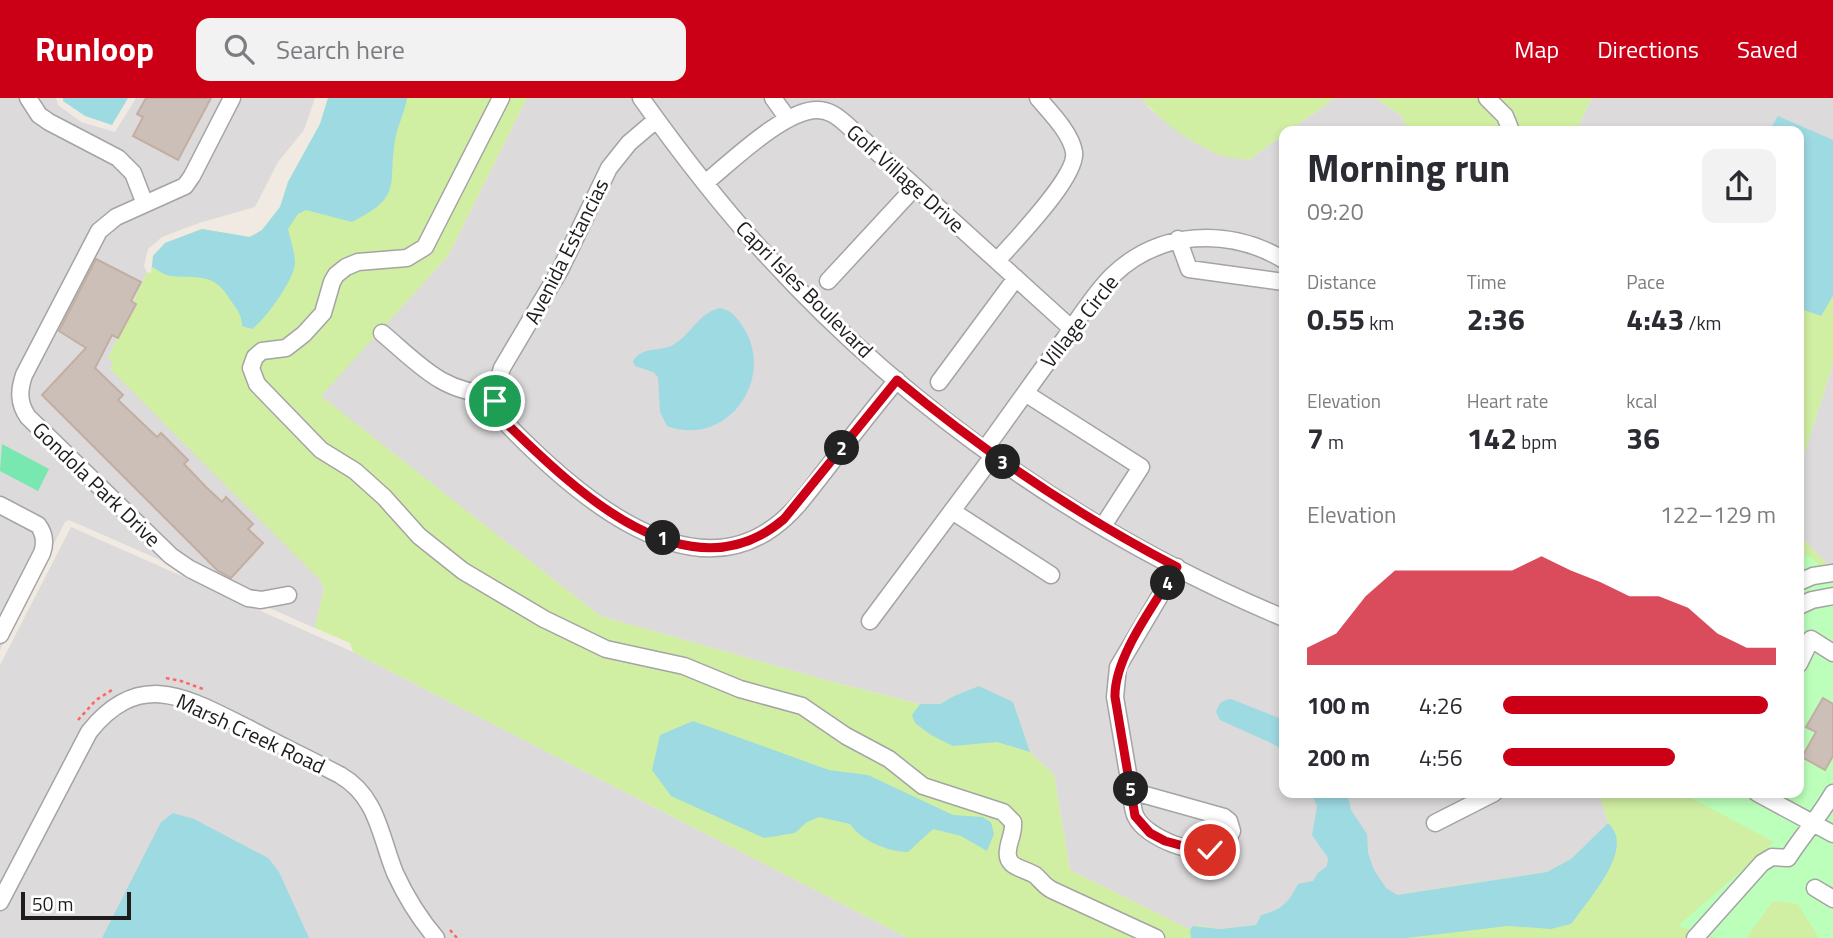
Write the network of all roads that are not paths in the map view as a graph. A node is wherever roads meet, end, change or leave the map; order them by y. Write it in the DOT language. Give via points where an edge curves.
graph roads {
  1 [pos="28,98"];
  2 [pos="232,98"];
  3 [pos="501,98"];
  4 [pos="640,98"];
  5 [pos="773,98"];
  6 [pos="836,98"];
  7 [pos="1038,98"];
  8 [pos="1487,98"];
  9 [pos="824,111"];
  10 [pos="788,118"];
  11 [pos="656,120"];
  12 [pos="1509,126"];
  13 [pos="705,183"];
  14 [pos="915,187"];
  15 [pos="145,204"];
  16 [pos="1178,239"];
  17 [pos="1279,257"];
  18 [pos="997,261"];
  19 [pos="1016,278"];
  20 [pos="828,281"];
  21 [pos="1279,281"];
  22 [pos="1072,329"];
  23 [pos="382,333"];
  24 [pos="897,380"];
  25 [pos="939,382"];
  26 [pos="1025,393"];
  27 [pos="494,394"];
  28 [pos="989,452"];
  29 [pos="0,505"];
  30 [pos="953,511"];
  31 [pos="1103,526"];
  32 [pos="1177,567"];
  33 [pos="1833,573"];
  34 [pos="1051,575"];
  35 [pos="1804,580"];
  36 [pos="288,595"];
  37 [pos="1833,596"];
  38 [pos="1804,604"];
  39 [pos="1279,616"];
  40 [pos="870,621"];
  41 [pos="0,635"];
  42 [pos="1833,653"];
  43 [pos="1804,654"];
  44 [pos="1131,790"];
  45 [pos="1833,793"];
  46 [pos="1484,798"];
  47 [pos="1766,798"];
  48 [pos="1434,823"];
  49 [pos="1813,823"];
  50 [pos="1833,834"];
  51 [pos="1815,888"];
  52 [pos="1833,898"];
  53 [pos="0,902"];
  54 [pos="441,932"];
  55 [pos="1156,938"];
  56 [pos="1695,938"];
  1 -- 15 [label="street" via="49,122 128,165"];
  2 -- 15 [label="street, Gondola Park Drive" via="185,186"];
  3 -- 55 [label="street" via="425,247 407,258 358,262 340,271 323,313 304,334 286,348 262,351 255,357 251,368 257,384 321,450 347,464 419,536 486,586 606,649 684,666 745,691 808,709 923,786 1003,812 1013,822 1007,851 1014,866 1033,874 1047,888"];
  4 -- 11 [label="street, Capri Isles Boulevard"];
  5 -- 10 [label="street"];
  6 -- 9 [label="street"];
  7 -- 18 [label="street" via="1071,143 1072,169"];
  8 -- 12 [label="street"];
  9 -- 10 [label="street, Golf Village Drive" via="804,111"];
  9 -- 14 [label="street, Golf Village Drive" via="846,124"];
  10 -- 13 [label="street, Golf Village Drive"];
  11 -- 13 [label="street, Capri Isles Boulevard"];
  11 -- 27 [label="street, Avenida Estancias" via="609,168 551,287 502,368"];
  13 -- 24 [label="street, Capri Isles Boulevard" via="779,269"];
  14 -- 18 [label="street, Golf Village Drive"];
  14 -- 20 [label="street"];
  15 -- 36 [label="street, Gondola Park Drive" via="111,220 95,238 24,374 22,408 177,561 247,598"];
  16 -- 17 [label="street, Village Circle" via="1239,242"];
  16 -- 21 [label="street" via="1189,269"];
  16 -- 22 [label="street, Village Circle" via="1150,249 1122,267"];
  18 -- 19 [label="street, Golf Village Drive"];
  19 -- 22 [label="street"];
  19 -- 25 [label="street"];
  22 -- 26 [label="street, Village Circle"];
  23 -- 27 [label="street" via="441,382 468,393"];
  24 -- 27 [label="street" via="784,519 745,543 715,549 668,540 596,503 502,419"];
  24 -- 28 [label="street, Capri Isles Boulevard"];
  26 -- 28 [label="street, Village Circle"];
  26 -- 31 [label="street" via="1141,467"];
  28 -- 30 [label="street"];
  28 -- 31 [label="street, Capri Isles Boulevard"];
  29 -- 41 [label="street" via="37,525 45,542"];
  30 -- 34 [label="street"];
  30 -- 40 [label="street"];
  31 -- 32 [label="street, Capri Isles Boulevard"];
  32 -- 39 [label="street, Capri Isles Boulevard"];
  32 -- 44 [label="street" via="1123,658 1115,684"];
  33 -- 35 [label="street"];
  37 -- 38 [label="street"];
  42 -- 43 [label="street" via="1811,639"];
  44 -- 44 [label="street" via="1135,816 1165,841 1210,850 1227,841 1232,831 1224,817"];
  45 -- 49 [label="street"];
  46 -- 48 [label="street"];
  47 -- 49 [label="street"];
  49 -- 50 [label="street"];
  49 -- 56 [label="street" via="1788,858 1772,857 1762,863"];
  51 -- 52 [label="street"];
  53 -- 54 [label="street, Marsh Creek Road" via="89,732 121,702 163,693 197,703 356,786 373,808 402,889 418,915"];
}
